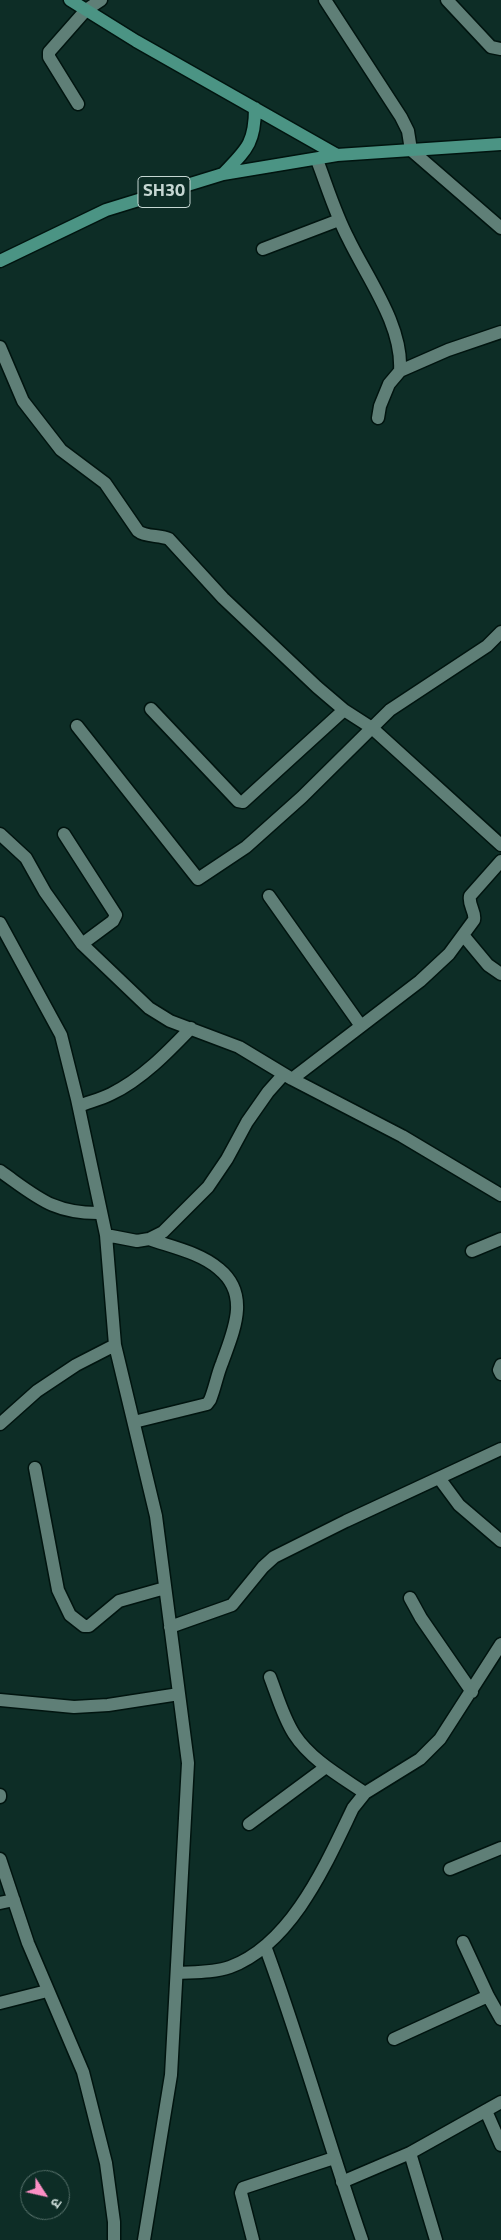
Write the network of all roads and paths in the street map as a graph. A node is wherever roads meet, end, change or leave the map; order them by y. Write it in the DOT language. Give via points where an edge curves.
graph roads {
  1 [pos="70,0"];
  2 [pos="101,0"];
  3 [pos="325,0"];
  4 [pos="447,0"];
  5 [pos="86,10"];
  6 [pos="501,49"];
  7 [pos="78,104"];
  8 [pos="255,108"];
  9 [pos="501,144"];
  10 [pos="411,150"];
  11 [pos="337,155"];
  12 [pos="317,160"];
  13 [pos="223,174"];
  14 [pos="339,220"];
  15 [pos="501,228"];
  16 [pos="263,248"];
  17 [pos="0,262"];
  18 [pos="501,332"];
  19 [pos="0,347"];
  20 [pos="400,371"];
  21 [pos="378,418"];
  22 [pos="501,632"];
  23 [pos="152,709"];
  24 [pos="344,710"];
  25 [pos="77,726"];
  26 [pos="372,728"];
  27 [pos="0,834"];
  28 [pos="64,834"];
  29 [pos="501,844"];
  30 [pos="501,861"];
  31 [pos="269,896"];
  32 [pos="0,923"];
  33 [pos="462,935"];
  34 [pos="82,944"];
  35 [pos="501,974"];
  36 [pos="361,1026"];
  37 [pos="191,1028"];
  38 [pos="288,1076"];
  39 [pos="79,1106"];
  40 [pos="0,1171"];
  41 [pos="501,1195"];
  42 [pos="101,1214"];
  43 [pos="106,1235"];
  44 [pos="149,1239"];
  45 [pos="501,1239"];
  46 [pos="472,1251"];
  47 [pos="115,1345"];
  48 [pos="501,1365"];
  49 [pos="501,1374"];
  50 [pos="134,1422"];
  51 [pos="0,1424"];
  52 [pos="501,1449"];
  53 [pos="35,1468"];
  54 [pos="439,1478"];
  55 [pos="501,1541"];
  56 [pos="165,1588"];
  57 [pos="410,1598"];
  58 [pos="170,1627"];
  59 [pos="501,1644"];
  60 [pos="270,1677"];
  61 [pos="472,1692"];
  62 [pos="179,1694"];
  63 [pos="0,1700"];
  64 [pos="326,1767"];
  65 [pos="365,1793"];
  66 [pos="248,1824"];
  67 [pos="501,1848"];
  68 [pos="0,1859"];
  69 [pos="450,1869"];
  70 [pos="14,1900"];
  71 [pos="0,1903"];
  72 [pos="463,1942"];
  73 [pos="265,1946"];
  74 [pos="177,1973"];
  75 [pos="47,1991"];
  76 [pos="488,1996"];
  77 [pos="0,2003"];
  78 [pos="501,2019"];
  79 [pos="394,2039"];
  80 [pos="501,2102"];
  81 [pos="486,2111"];
  82 [pos="501,2145"];
  83 [pos="410,2153"];
  84 [pos="334,2158"];
  85 [pos="342,2182"];
  86 [pos="145,2234"];
  87 [pos="114,2240"];
  88 [pos="134,2240"];
  89 [pos="253,2240"];
  90 [pos="362,2240"];
  91 [pos="436,2240"];
  1 -- 5 [label="main road"];
  2 -- 5 [label="street"];
  3 -- 10 [label="street" via="401,117 408,131"];
  4 -- 6 [label="street" via="491,47"];
  5 -- 7 [label="street" via="49,52"];
  5 -- 8 [label="main road"];
  8 -- 11 [label="main road"];
  8 -- 13 [label="main road" via="252,140"];
  9 -- 10 [label="main road"];
  10 -- 11 [label="main road"];
  10 -- 15 [label="street"];
  11 -- 12 [label="main road, SH30"];
  12 -- 13 [label="main road, SH30"];
  12 -- 14 [label="street"];
  13 -- 17 [label="main road, SH30" via="106,210"];
  14 -- 16 [label="street"];
  14 -- 20 [label="street" via="378,291 401,358"];
  18 -- 20 [label="street"];
  19 -- 24 [label="street" via="23,401 61,450 105,484 138,532 169,539 223,598"];
  20 -- 21 [label="street" via="389,384"];
  22 -- 26 [label="street" via="487,646 390,710"];
  23 -- 24 [label="street" via="238,801 243,802"];
  24 -- 26 [label="street"];
  25 -- 26 [label="street" via="198,879 253,841"];
  26 -- 29 [label="street"];
  27 -- 34 [label="street" via="26,858 49,899"];
  28 -- 34 [label="street" via="116,915 113,921"];
  30 -- 33 [label="street" via="470,896 475,917"];
  31 -- 36 [label="street"];
  32 -- 39 [label="street" via="61,1034"];
  33 -- 35 [label="street"];
  33 -- 36 [label="street" via="449,954 426,976"];
  34 -- 37 [label="street" via="149,1008 170,1021"];
  36 -- 38 [label="street"];
  37 -- 38 [label="street" via="239,1047"];
  37 -- 39 [label="street" via="138,1077 112,1094"];
  38 -- 41 [label="street" via="402,1136"];
  38 -- 44 [label="street" via="268,1092 208,1187 163,1232"];
  39 -- 42 [label="street"];
  40 -- 42 [label="street" via="55,1208 80,1214"];
  42 -- 43 [label="street"];
  43 -- 44 [label="street" via="137,1241"];
  43 -- 47 [label="street"];
  44 -- 50 [label="street" via="219,1268 229,1279 238,1301 235,1327 207,1404"];
  45 -- 46 [label="street"];
  47 -- 50 [label="street"];
  47 -- 51 [label="street" via="76,1365 37,1391"];
  48 -- 49 [label="street"];
  50 -- 56 [label="street" via="156,1516"];
  52 -- 54 [label="street"];
  53 -- 56 [label="street" via="58,1590 70,1615 84,1626 89,1626 119,1601"];
  54 -- 55 [label="street" via="459,1505"];
  54 -- 58 [label="street" via="274,1557 227,1608"];
  56 -- 58 [label="street"];
  57 -- 61 [label="street"];
  58 -- 62 [label="street"];
  59 -- 61 [label="street"];
  60 -- 64 [label="street" via="294,1734"];
  61 -- 65 [label="street" via="440,1739 420,1758"];
  62 -- 63 [label="street" via="74,1707"];
  62 -- 74 [label="street" via="188,1763"];
  64 -- 65 [label="street"];
  64 -- 66 [label="street"];
  65 -- 73 [label="street" via="302,1905 292,1920"];
  67 -- 69 [label="street"];
  68 -- 70 [label="street"];
  70 -- 71 [label="street"];
  70 -- 75 [label="street"];
  72 -- 76 [label="street"];
  73 -- 74 [label="street" via="246,1960 228,1967"];
  73 -- 84 [label="street" via="298,2038"];
  74 -- 86 [label="street" via="171,2075"];
  75 -- 77 [label="street"];
  75 -- 87 [label="street" via="83,2072 96,2119 106,2163"];
  76 -- 78 [label="street"];
  76 -- 79 [label="street"];
  80 -- 81 [label="street"];
  81 -- 82 [label="street"];
  81 -- 83 [label="street"];
  83 -- 85 [label="street"];
  83 -- 91 [label="street"];
  84 -- 85 [label="street"];
  84 -- 89 [label="street" via="243,2188"];
  85 -- 90 [label="street"];
  86 -- 88 [label="street"];
}
